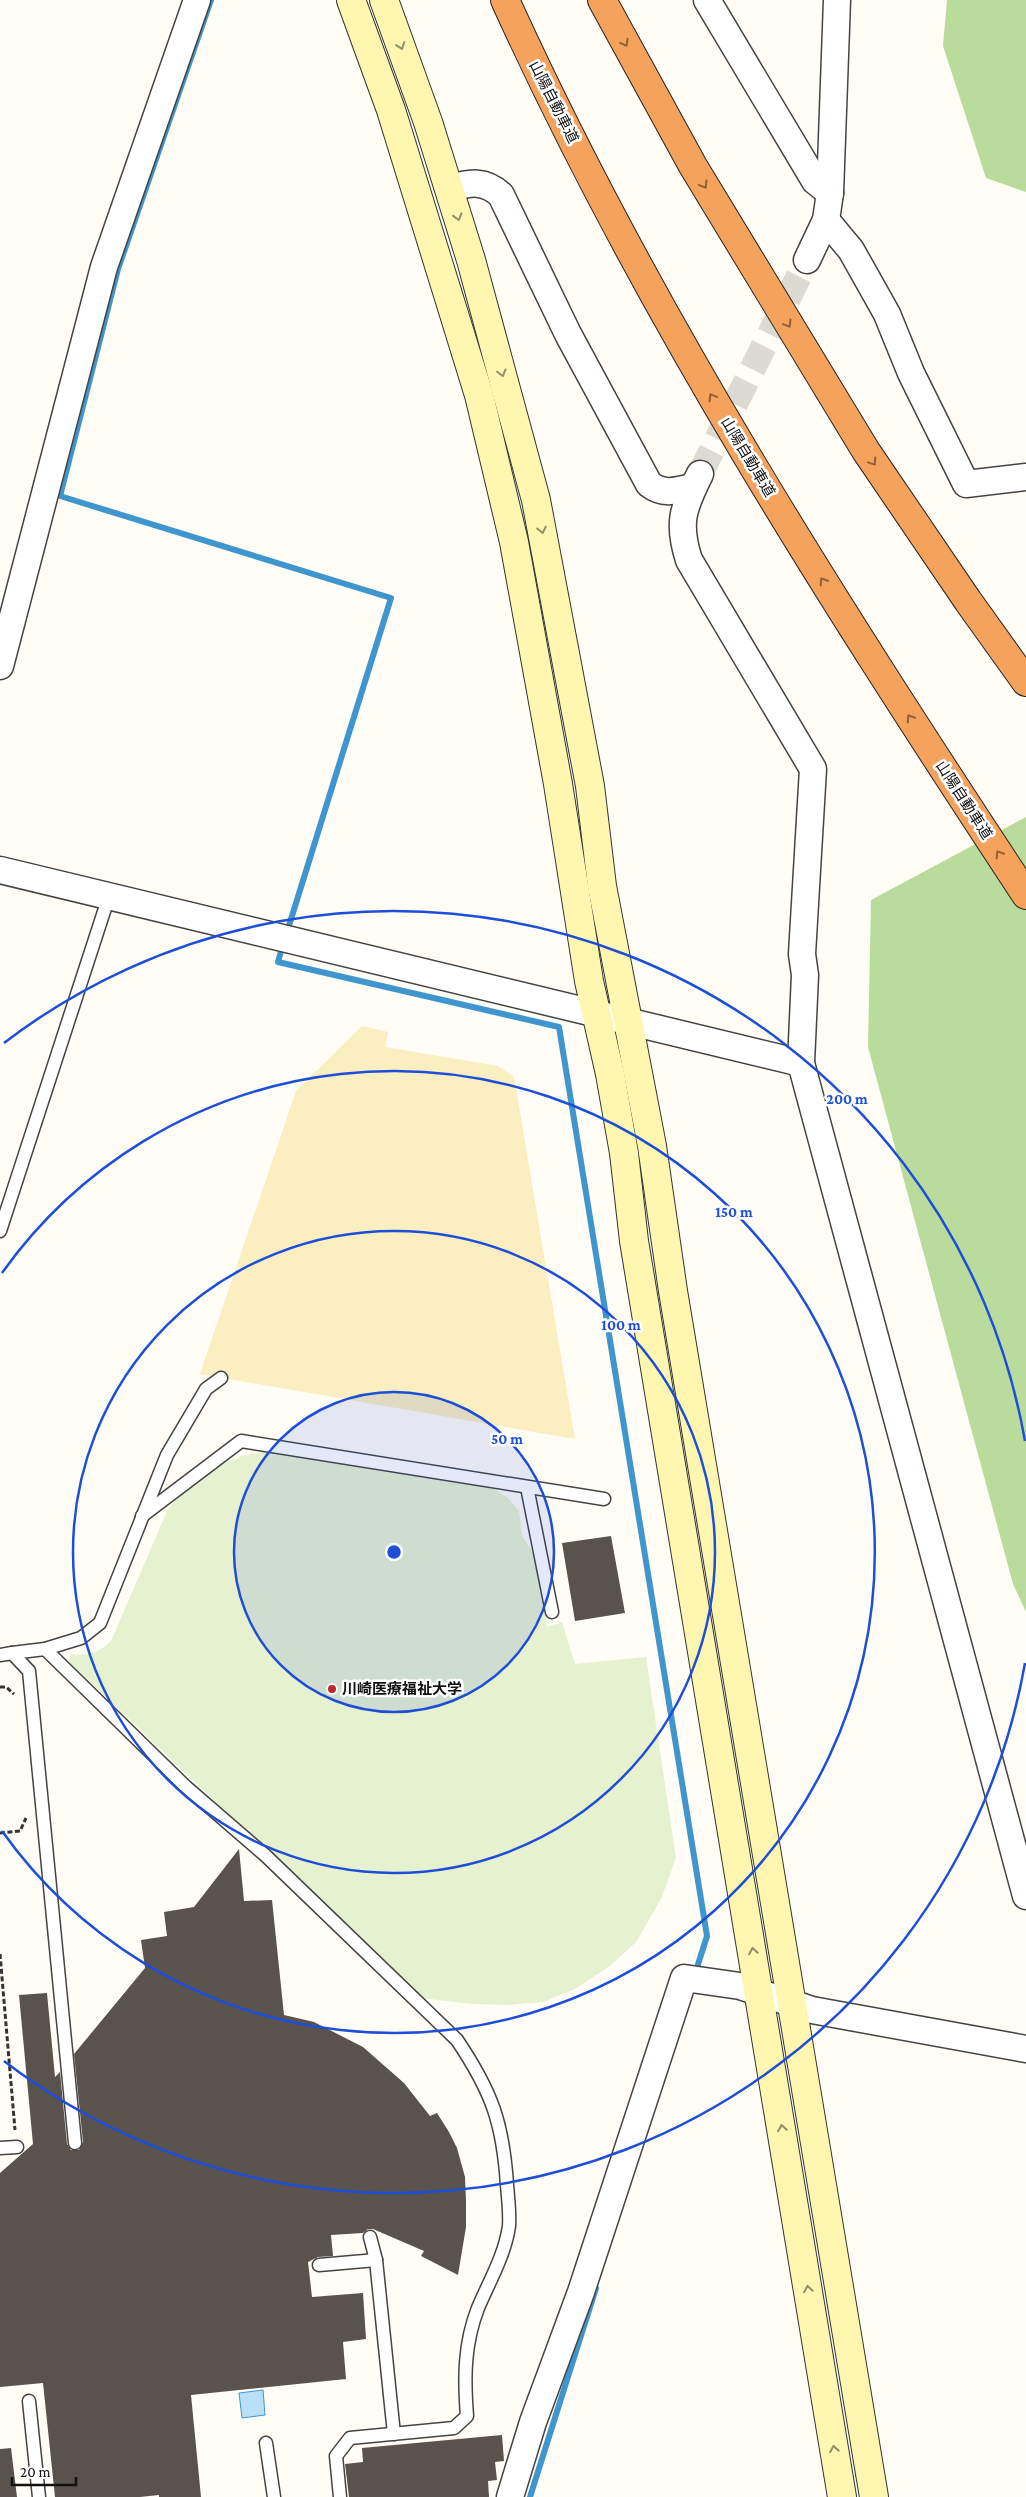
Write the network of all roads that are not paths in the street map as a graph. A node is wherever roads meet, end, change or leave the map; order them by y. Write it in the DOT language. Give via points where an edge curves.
graph roads {
  1 [pos="197,0"];
  2 [pos="351,0"];
  3 [pos="384,0"];
  4 [pos="504,0"];
  5 [pos="602,0"];
  6 [pos="707,0"];
  7 [pos="837,0"];
  8 [pos="448,188"];
  9 [pos="830,193"];
  10 [pos="826,220"];
  11 [pos="807,260"];
  12 [pos="1026,477"];
  13 [pos="649,484"];
  14 [pos="684,544"];
  15 [pos="0,666"];
  16 [pos="1026,682"];
  17 [pos="0,870"];
  18 [pos="1026,895"];
  19 [pos="109,896"];
  20 [pos="596,1014"];
  21 [pos="627,1022"];
  22 [pos="801,1063"];
  23 [pos="0,1231"];
  24 [pos="221,1378"];
  25 [pos="527,1487"];
  26 [pos="604,1499"];
  27 [pos="142,1516"];
  28 [pos="552,1612"];
  29 [pos="45,1649"];
  30 [pos="6,1654"];
  31 [pos="1026,1896"];
  32 [pos="760,1993"];
  33 [pos="792,2004"];
  34 [pos="1026,2049"];
  35 [pos="75,2143"];
  36 [pos="17,2147"];
  37 [pos="0,2148"];
  38 [pos="370,2237"];
  39 [pos="376,2260"];
  40 [pos="319,2265"];
  41 [pos="29,2401"];
  42 [pos="394,2434"];
  43 [pos="266,2443"];
  44 [pos="39,2497"];
  45 [pos="274,2497"];
  46 [pos="340,2497"];
  47 [pos="510,2497"];
  48 [pos="842,2497"];
  49 [pos="874,2497"];
  1 -- 15 [label="street" via="104,267"];
  2 -- 20 [label="street" via="391,110 479,395 528,613"];
  3 -- 8 [label="street, one-way"];
  18 -- 4 [label="highway, 山陽自動車道, one-way" via="872,660 688,356 613,220"];
  5 -- 16 [label="highway, one-way" via="693,166 866,451"];
  6 -- 9 [label="street" via="815,181"];
  7 -- 9 [label="street"];
  8 -- 13 [label="street" via="471,183 491,186 501,195 568,334"];
  8 -- 21 [label="street, one-way" via="474,269 536,500 589,776 602,886"];
  9 -- 10 [label="street"];
  10 -- 11 [label="street"];
  10 -- 12 [label="street" via="851,250 886,314 911,373 966,484"];
  13 -- 14 [label="street"];
  13 -- 14 [label="street" via="658,490 672,492 696,481 681,522"];
  14 -- 22 [label="street" via="689,560 812,769 802,954 805,975"];
  17 -- 19 [label="street"];
  19 -- 20 [label="street"];
  19 -- 23 [label="lane"];
  20 -- 21 [label="street"];
  32 -- 20 [label="street, one-way" via="634,1241 622,1143"];
  21 -- 22 [label="street"];
  21 -- 33 [label="street" via="652,1146 673,1291"];
  22 -- 31 [label="street"];
  24 -- 27 [label="lane" via="206,1389 167,1455"];
  25 -- 26 [label="lane"];
  25 -- 27 [label="lane" via="241,1441"];
  25 -- 28 [label="lane"];
  27 -- 29 [label="lane" via="100,1623 81,1638"];
  29 -- 30 [label="lane"];
  29 -- 42 [label="lane" via="185,1786 266,1856 457,2040 491,2098 505,2145 509,2226 466,2346 464,2383 467,2416 454,2428"];
  30 -- 35 [label="lane" via="29,1671"];
  32 -- 33 [label="street"];
  32 -- 47 [label="street" via="740,1986 684,1978"];
  48 -- 32 [label="street, one-way"];
  33 -- 34 [label="street"];
  33 -- 49 [label="street"];
  36 -- 37 [label="lane"];
  38 -- 39 [label="lane"];
  39 -- 40 [label="lane"];
  39 -- 42 [label="lane"];
  41 -- 44 [label="lane"];
  42 -- 46 [label="lane" via="350,2438 336,2456"];
  43 -- 45 [label="lane"];
}
